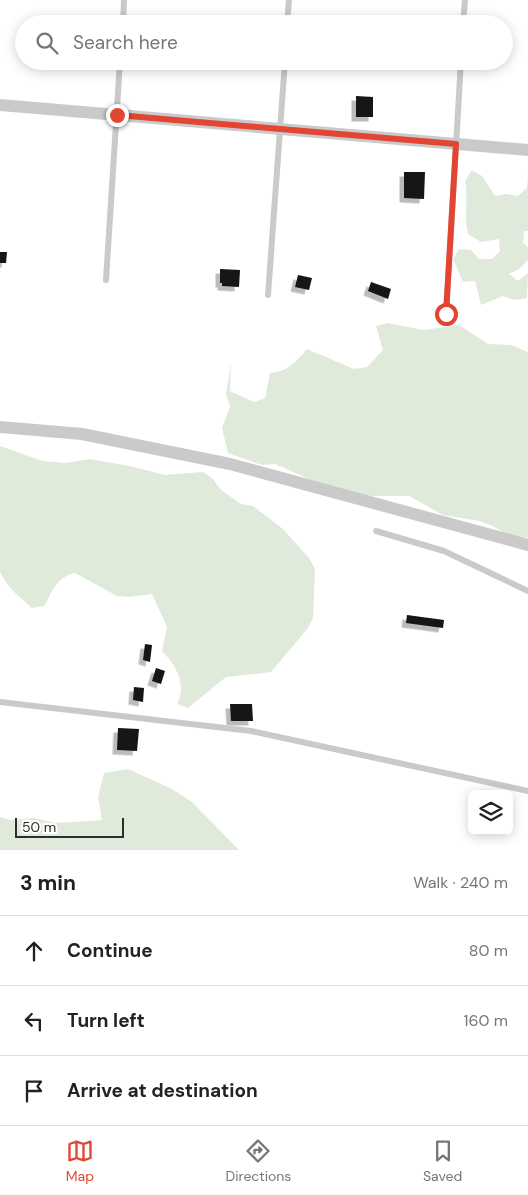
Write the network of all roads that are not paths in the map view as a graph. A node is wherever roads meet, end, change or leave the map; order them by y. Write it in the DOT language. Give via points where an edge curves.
graph roads {
  1 [pos="124,0"];
  2 [pos="289,0"];
  3 [pos="465,0"];
  4 [pos="123,15"];
  5 [pos="288,15"];
  6 [pos="464,15"];
  7 [pos="120,70"];
  8 [pos="284,70"];
  9 [pos="460,70"];
  10 [pos="0,105"];
  11 [pos="117,115"];
  12 [pos="280,129"];
  13 [pos="456,144"];
  14 [pos="528,150"];
  15 [pos="106,280"];
  16 [pos="268,295"];
  17 [pos="446,314"];
  18 [pos="0,427"];
  19 [pos="376,531"];
  20 [pos="528,545"];
  21 [pos="528,591"];
  22 [pos="0,702"];
  23 [pos="528,791"];
  1 -- 4 [label="lane"];
  2 -- 5 [label="lane"];
  3 -- 6 [label="lane"];
  7 -- 11 [label="lane"];
  8 -- 12 [label="lane"];
  9 -- 13 [label="lane"];
  10 -- 11 [label="street"];
  11 -- 12 [label="street"];
  11 -- 15 [label="lane"];
  12 -- 13 [label="street"];
  12 -- 16 [label="lane"];
  13 -- 14 [label="street"];
  13 -- 17 [label="lane"];
  18 -- 20 [label="street" via="82,434 230,464"];
  19 -- 21 [label="lane" via="444,551"];
  22 -- 23 [label="lane" via="251,731"];
}
